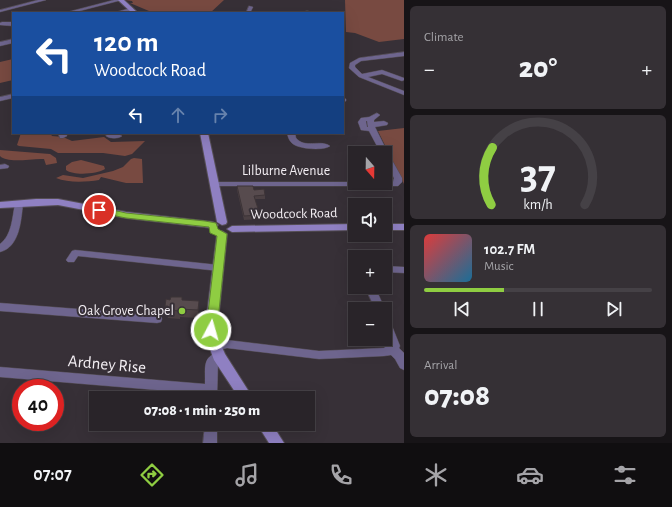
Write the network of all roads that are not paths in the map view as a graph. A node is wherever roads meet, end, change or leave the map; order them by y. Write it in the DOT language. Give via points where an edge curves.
graph roads {
  1 [pos="10,0"];
  2 [pos="44,0"];
  3 [pos="121,0"];
  4 [pos="21,6"];
  5 [pos="251,7"];
  6 [pos="0,11"];
  7 [pos="133,11"];
  8 [pos="70,12"];
  9 [pos="248,12"];
  10 [pos="2,24"];
  11 [pos="12,24"];
  12 [pos="12,41"];
  13 [pos="0,44"];
  14 [pos="394,54"];
  15 [pos="404,54"];
  16 [pos="404,60"];
  17 [pos="361,76"];
  18 [pos="402,79"];
  19 [pos="404,93"];
  20 [pos="12,96"];
  21 [pos="0,99"];
  22 [pos="384,123"];
  23 [pos="204,134"];
  24 [pos="291,134"];
  25 [pos="110,136"];
  26 [pos="118,137"];
  27 [pos="326,146"];
  28 [pos="382,146"];
  29 [pos="392,167"];
  30 [pos="215,184"];
  31 [pos="348,184"];
  32 [pos="392,184"];
  33 [pos="19,204"];
  34 [pos="0,205"];
  35 [pos="218,224"];
  36 [pos="348,227"];
  37 [pos="392,227"];
  38 [pos="404,227"];
  39 [pos="232,229"];
  40 [pos="222,234"];
  41 [pos="0,249"];
  42 [pos="75,253"];
  43 [pos="219,268"];
  44 [pos="392,269"];
  45 [pos="404,270"];
  46 [pos="0,307"];
  47 [pos="158,319"];
  48 [pos="392,337"];
  49 [pos="392,348"];
  50 [pos="217,351"];
  51 [pos="404,365"];
  52 [pos="0,372"];
  53 [pos="183,391"];
  54 [pos="212,391"];
  55 [pos="242,391"];
  56 [pos="211,431"];
  57 [pos="269,431"];
  58 [pos="210,443"];
  59 [pos="277,443"];
  1 -- 4 [label="street"];
  2 -- 4 [label="street"];
  3 -- 7 [label="street"];
  3 -- 8 [label="street"];
  4 -- 6 [label="street"];
  5 -- 9 [label="street"];
  10 -- 11 [label="street"];
  12 -- 13 [label="street"];
  14 -- 15 [label="street"];
  14 -- 16 [label="street"];
  14 -- 17 [label="street" via="352,64 352,68"];
  17 -- 18 [label="street" via="379,72 390,73"];
  17 -- 19 [label="street"];
  20 -- 21 [label="street"];
  22 -- 28 [label="street, Lilburne Avenue" via="373,122"];
  23 -- 30 [label="street"];
  24 -- 27 [label="street" via="292,140 300,146"];
  25 -- 26 [label="street"];
  29 -- 32 [label="street, Lilburne Avenue" via="398,182"];
  30 -- 31 [label="street, Lilburne Avenue"];
  30 -- 35 [label="street"];
  33 -- 34 [label="street, Woodcock Road"];
  33 -- 35 [label="street, Woodcock Road" via="46,201 72,203 119,214"];
  33 -- 41 [label="street" via="16,226 10,240"];
  35 -- 39 [label="street, Woodcock Road" via="230,224"];
  35 -- 40 [label="street" via="214,231"];
  36 -- 39 [label="street, Woodcock Road"];
  37 -- 38 [label="street"];
  39 -- 40 [label="street, Woodcock Road" via="229,233"];
  40 -- 43 [label="street"];
  42 -- 43 [label="street"];
  43 -- 50 [label="street" via="211,330"];
  44 -- 45 [label="street"];
  46 -- 47 [label="street" via="139,322"];
  48 -- 49 [label="street"];
  49 -- 50 [label="street" via="384,352 319,354 227,344"];
  49 -- 51 [label="street"];
  50 -- 54 [label="street" via="212,361"];
  50 -- 55 [label="street"];
  52 -- 53 [label="street, Ardney Rise"];
  56 -- 58 [label="street"];
  57 -- 59 [label="street"];
}
